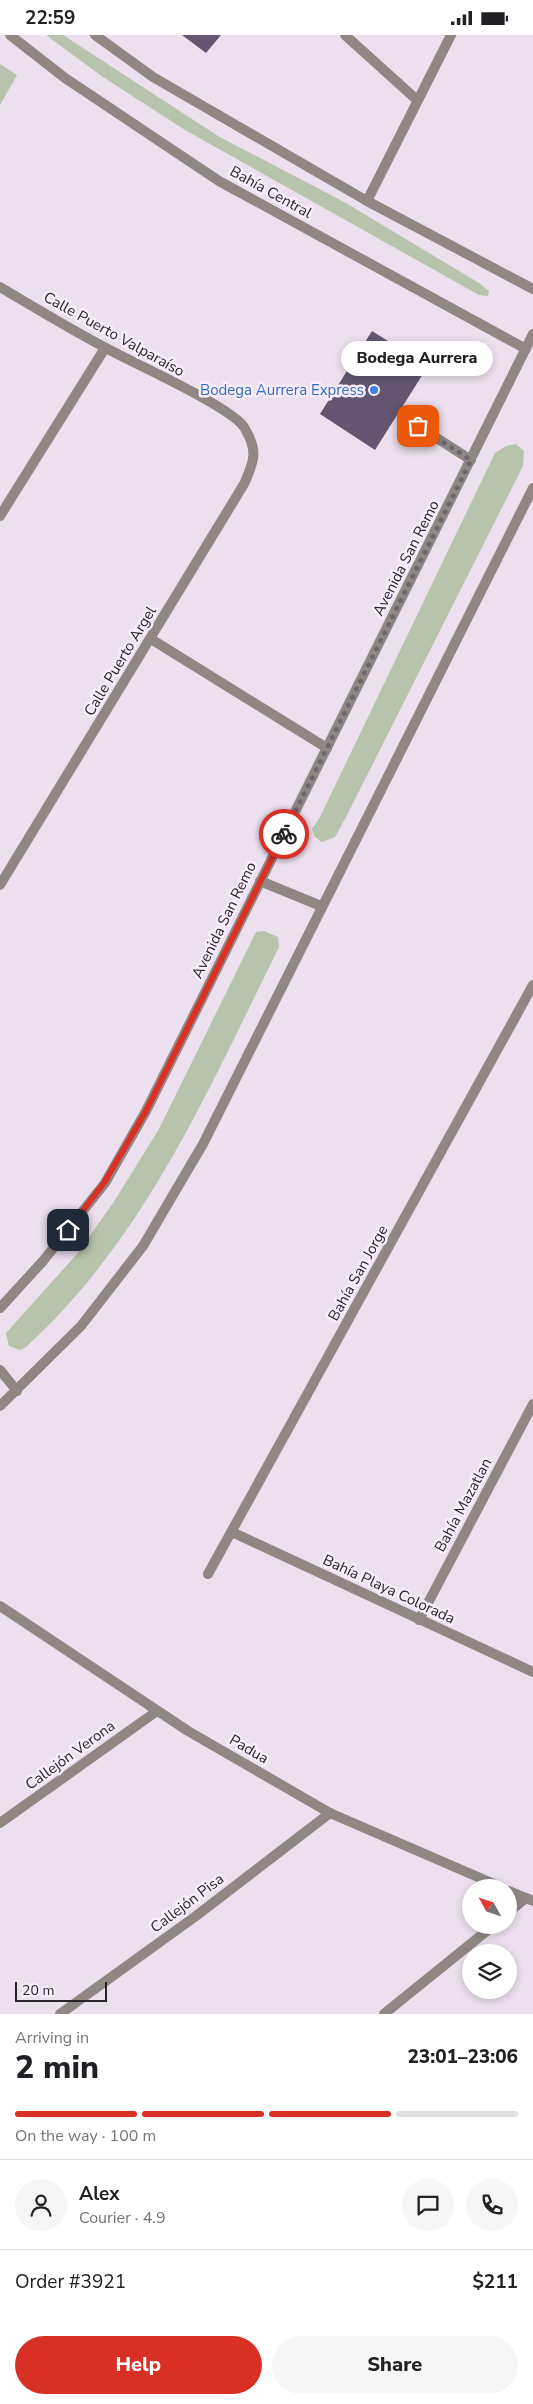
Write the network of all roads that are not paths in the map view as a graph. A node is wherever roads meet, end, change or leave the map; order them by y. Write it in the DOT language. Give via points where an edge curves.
graph roads {
  1 [pos="10,35"];
  2 [pos="95,35"];
  3 [pos="345,35"];
  4 [pos="451,35"];
  5 [pos="417,99"];
  6 [pos="367,201"];
  7 [pos="0,287"];
  8 [pos="533,289"];
  9 [pos="533,334"];
  10 [pos="105,348"];
  11 [pos="530,350"];
  12 [pos="418,426"];
  13 [pos="255,448"];
  14 [pos="471,460"];
  15 [pos="533,488"];
  16 [pos="0,517"];
  17 [pos="151,639"];
  18 [pos="327,748"];
  19 [pos="260,881"];
  20 [pos="0,885"];
  21 [pos="321,907"];
  22 [pos="533,985"];
  23 [pos="0,1309"];
  24 [pos="0,1370"];
  25 [pos="17,1391"];
  26 [pos="533,1404"];
  27 [pos="0,1406"];
  28 [pos="232,1531"];
  29 [pos="208,1574"];
  30 [pos="0,1606"];
  31 [pos="419,1620"];
  32 [pos="533,1672"];
  33 [pos="157,1711"];
  34 [pos="330,1813"];
  35 [pos="0,1823"];
  36 [pos="483,1879"];
  37 [pos="518,1894"];
  38 [pos="530,1899"];
  39 [pos="518,1907"];
  40 [pos="483,1934"];
  41 [pos="60,2014"];
  42 [pos="384,2014"];
  1 -- 11 [label="street, Bahía Central" via="65,78 219,181"];
  2 -- 6 [label="street" via="153,77"];
  3 -- 5 [label="street"];
  4 -- 5 [label="street"];
  5 -- 6 [label="street"];
  6 -- 8 [label="street"];
  7 -- 10 [label="street, Calle Puerto Valparaíso"];
  9 -- 11 [label="street, Avenida San Remo"];
  10 -- 13 [label="street, Calle Puerto Valparaíso" via="219,407 243,425"];
  10 -- 16 [label="street"];
  11 -- 14 [label="street, Avenida San Remo"];
  12 -- 14 [label="street"];
  13 -- 17 [label="street, Calle Puerto Argel" via="252,467 244,484"];
  14 -- 18 [label="street, Avenida San Remo"];
  15 -- 21 [label="street"];
  17 -- 18 [label="street"];
  17 -- 20 [label="street, Calle Puerto Argel"];
  18 -- 19 [label="street, Avenida San Remo"];
  19 -- 21 [label="street"];
  19 -- 23 [label="street, Avenida San Remo" via="146,1111 104,1183 43,1261"];
  21 -- 25 [label="street" via="202,1144 143,1245 81,1326"];
  22 -- 28 [label="street, Bahía San Jorge"];
  24 -- 25 [label="street"];
  25 -- 27 [label="street"];
  26 -- 31 [label="street, Bahía Mazatlan"];
  28 -- 29 [label="street, Bahía San Jorge"];
  28 -- 31 [label="street, Bahía Playa Colorada"];
  30 -- 33 [label="street, Padua"];
  31 -- 32 [label="street, Bahía Playa Colorada"];
  33 -- 34 [label="street, Padua"];
  33 -- 35 [label="street, Callejón Verona"];
  34 -- 36 [label="street, Padua"];
  34 -- 41 [label="street, Callejón Pisa" via="196,1916"];
  37 -- 38 [label="street"];
  38 -- 39 [label="street"];
  40 -- 42 [label="street"];
}
